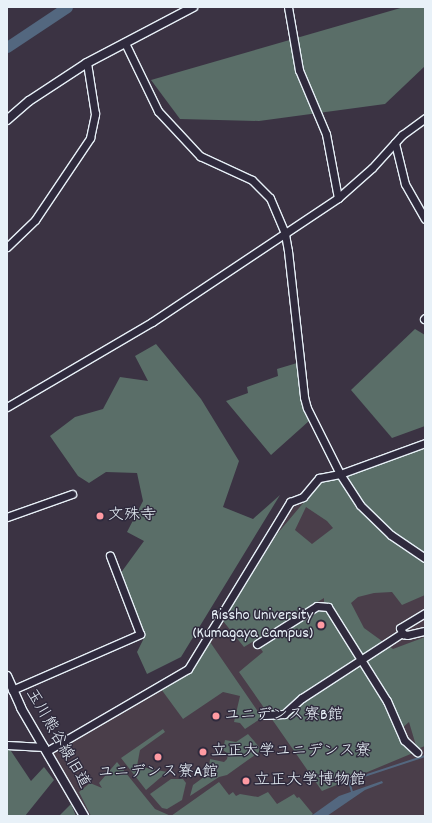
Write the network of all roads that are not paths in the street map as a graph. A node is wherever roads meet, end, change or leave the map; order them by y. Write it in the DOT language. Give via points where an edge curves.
graph roads {
  1 [pos="193,7"];
  2 [pos="288,7"];
  3 [pos="125,43"];
  4 [pos="87,63"];
  5 [pos="425,118"];
  6 [pos="7,120"];
  7 [pos="395,143"];
  8 [pos="338,198"];
  9 [pos="425,219"];
  10 [pos="284,234"];
  11 [pos="7,247"];
  12 [pos="7,407"];
  13 [pos="425,443"];
  14 [pos="340,474"];
  15 [pos="72,494"];
  16 [pos="7,518"];
  17 [pos="110,556"];
  18 [pos="425,558"];
  19 [pos="425,612"];
  20 [pos="425,631"];
  21 [pos="402,633"];
  22 [pos="257,644"];
  23 [pos="360,659"];
  24 [pos="7,676"];
  25 [pos="12,690"];
  26 [pos="264,715"];
  27 [pos="7,745"];
  28 [pos="45,749"];
  29 [pos="417,752"];
  30 [pos="84,816"];
  1 -- 3 [label="street"];
  2 -- 8 [label="street" via="299,70 326,134"];
  3 -- 4 [label="street"];
  3 -- 10 [label="street" via="158,111 200,156 209,162 236,170 264,191 270,198"];
  4 -- 6 [label="street"];
  4 -- 11 [label="street" via="95,114 90,138 35,220"];
  5 -- 7 [label="street"];
  7 -- 8 [label="street"];
  7 -- 9 [label="street" via="405,184"];
  8 -- 10 [label="street"];
  10 -- 12 [label="street" via="152,322"];
  10 -- 14 [label="street" via="304,397"];
  13 -- 14 [label="street"];
  14 -- 18 [label="street" via="360,505 376,521 410,550"];
  14 -- 28 [label="street" via="319,478 303,497 290,502 188,669"];
  15 -- 16 [label="street"];
  17 -- 25 [label="street" via="140,634"];
  19 -- 21 [label="street" via="402,626"];
  20 -- 21 [label="street" via="407,635"];
  21 -- 23 [label="street"];
  22 -- 23 [label="street" via="322,605 334,614"];
  23 -- 26 [label="street" via="302,698 284,714"];
  23 -- 29 [label="street" via="387,701 404,740"];
  24 -- 25 [label="street, 玉川熊谷線旧道"];
  25 -- 28 [label="street, 玉川熊谷線旧道"];
  27 -- 28 [label="street"];
  28 -- 30 [label="street, 玉川熊谷線旧道"];
}
